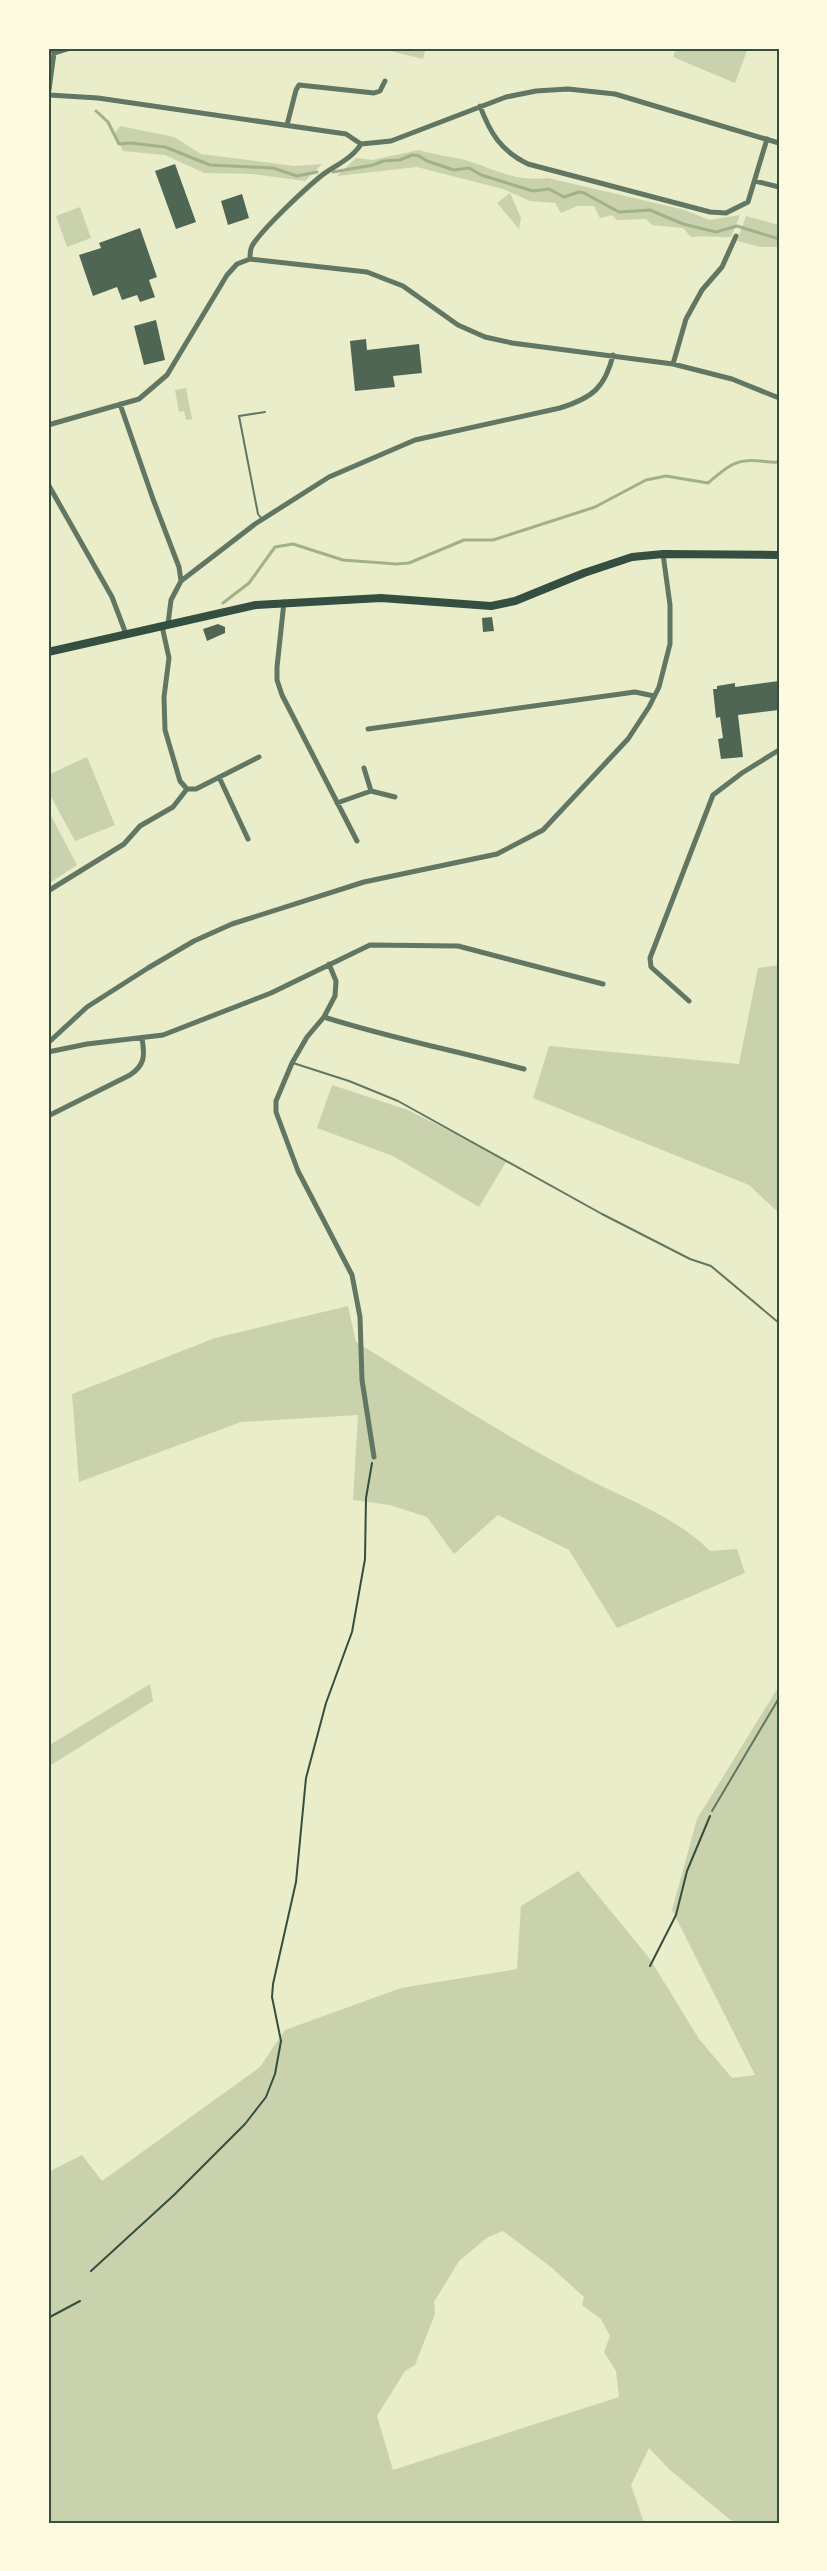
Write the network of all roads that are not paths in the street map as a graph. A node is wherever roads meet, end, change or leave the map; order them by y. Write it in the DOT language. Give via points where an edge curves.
graph roads {
  1 [pos="70,48"];
  2 [pos="53,51"];
  3 [pos="385,81"];
  4 [pos="48,96"];
  5 [pos="480,106"];
  6 [pos="287,126"];
  7 [pos="766,140"];
  8 [pos="779,143"];
  9 [pos="361,144"];
  10 [pos="755,181"];
  11 [pos="779,187"];
  12 [pos="736,236"];
  13 [pos="250,259"];
  14 [pos="613,355"];
  15 [pos="673,364"];
  16 [pos="779,398"];
  17 [pos="120,404"];
  18 [pos="265,412"];
  19 [pos="48,425"];
  20 [pos="48,484"];
  21 [pos="262,519"];
  22 [pos="663,554"];
  23 [pos="779,555"];
  24 [pos="181,581"];
  25 [pos="284,602"];
  26 [pos="165,625"];
  27 [pos="126,634"];
  28 [pos="48,652"];
  29 [pos="654,696"];
  30 [pos="368,729"];
  31 [pos="779,750"];
  32 [pos="259,757"];
  33 [pos="364,768"];
  34 [pos="219,777"];
  35 [pos="187,789"];
  36 [pos="371,791"];
  37 [pos="395,797"];
  38 [pos="337,803"];
  39 [pos="248,838"];
  40 [pos="357,841"];
  41 [pos="48,891"];
  42 [pos="329,964"];
  43 [pos="603,984"];
  44 [pos="689,1001"];
  45 [pos="324,1017"];
  46 [pos="142,1038"];
  47 [pos="48,1043"];
  48 [pos="48,1052"];
  49 [pos="292,1063"];
  50 [pos="525,1069"];
  51 [pos="48,1116"];
  52 [pos="779,1323"];
  53 [pos="374,1457"];
  54 [pos="779,1698"];
  55 [pos="712,1811"];
  1 -- 2 [label="street"];
  2 -- 4 [label="street"];
  3 -- 6 [label="street" via="383,88 374,93 299,85"];
  4 -- 6 [label="street" via="98,98"];
  5 -- 7 [label="street" via="536,91 596,91"];
  5 -- 9 [label="street" via="391,141"];
  5 -- 10 [label="street" via="489,128 505,150 537,167 719,213 746,204"];
  6 -- 9 [label="street" via="346,134"];
  7 -- 8 [label="street"];
  7 -- 10 [label="street"];
  9 -- 13 [label="street" via="320,177 256,240"];
  10 -- 11 [label="street"];
  12 -- 15 [label="street" via="722,267 702,290 686,319"];
  13 -- 14 [label="street" via="367,272 394,281 458,325 485,337"];
  13 -- 17 [label="street" via="237,264 227,275 167,375 139,399"];
  14 -- 15 [label="street"];
  14 -- 21 [label="street" via="603,381 583,401 415,440 329,477"];
  15 -- 16 [label="street" via="732,379"];
  17 -- 19 [label="street"];
  17 -- 24 [label="street" via="180,567"];
  18 -- 21 [label="lane" via="239,416"];
  20 -- 27 [label="street" via="112,597"];
  21 -- 24 [label="street"];
  22 -- 23 [label="main road"];
  22 -- 25 [label="main road" via="611,563 521,599 491,606 381,598"];
  22 -- 29 [label="street" via="670,605 670,644"];
  24 -- 26 [label="street"];
  25 -- 26 [label="main road"];
  25 -- 38 [label="street" via="277,680"];
  26 -- 27 [label="main road"];
  26 -- 35 [label="street" via="169,658 165,730 180,781"];
  27 -- 28 [label="main road"];
  29 -- 30 [label="street" via="634,692"];
  29 -- 47 [label="street" via="628,739 543,830 531,837 497,854 364,882 232,924 194,941 87,1007"];
  31 -- 44 [label="street" via="713,795 650,958 651,967"];
  32 -- 34 [label="street"];
  33 -- 36 [label="street"];
  34 -- 35 [label="street" via="196,789"];
  34 -- 39 [label="street"];
  35 -- 41 [label="street" via="173,807 140,826 124,844"];
  36 -- 37 [label="street"];
  36 -- 38 [label="street"];
  38 -- 40 [label="street"];
  42 -- 43 [label="street" via="370,945 458,946"];
  42 -- 45 [label="street" via="336,981 335,996"];
  42 -- 46 [label="street" via="210,1018 163,1035"];
  45 -- 49 [label="street"];
  45 -- 50 [label="street"];
  46 -- 48 [label="street"];
  46 -- 51 [label="street" via="145,1057 141,1068"];
  49 -- 52 [label="lane" via="398,1101 602,1214 711,1266"];
  49 -- 53 [label="street" via="276,1101 276,1112 298,1171 352,1275"];
  54 -- 55 [label="lane"];
}
